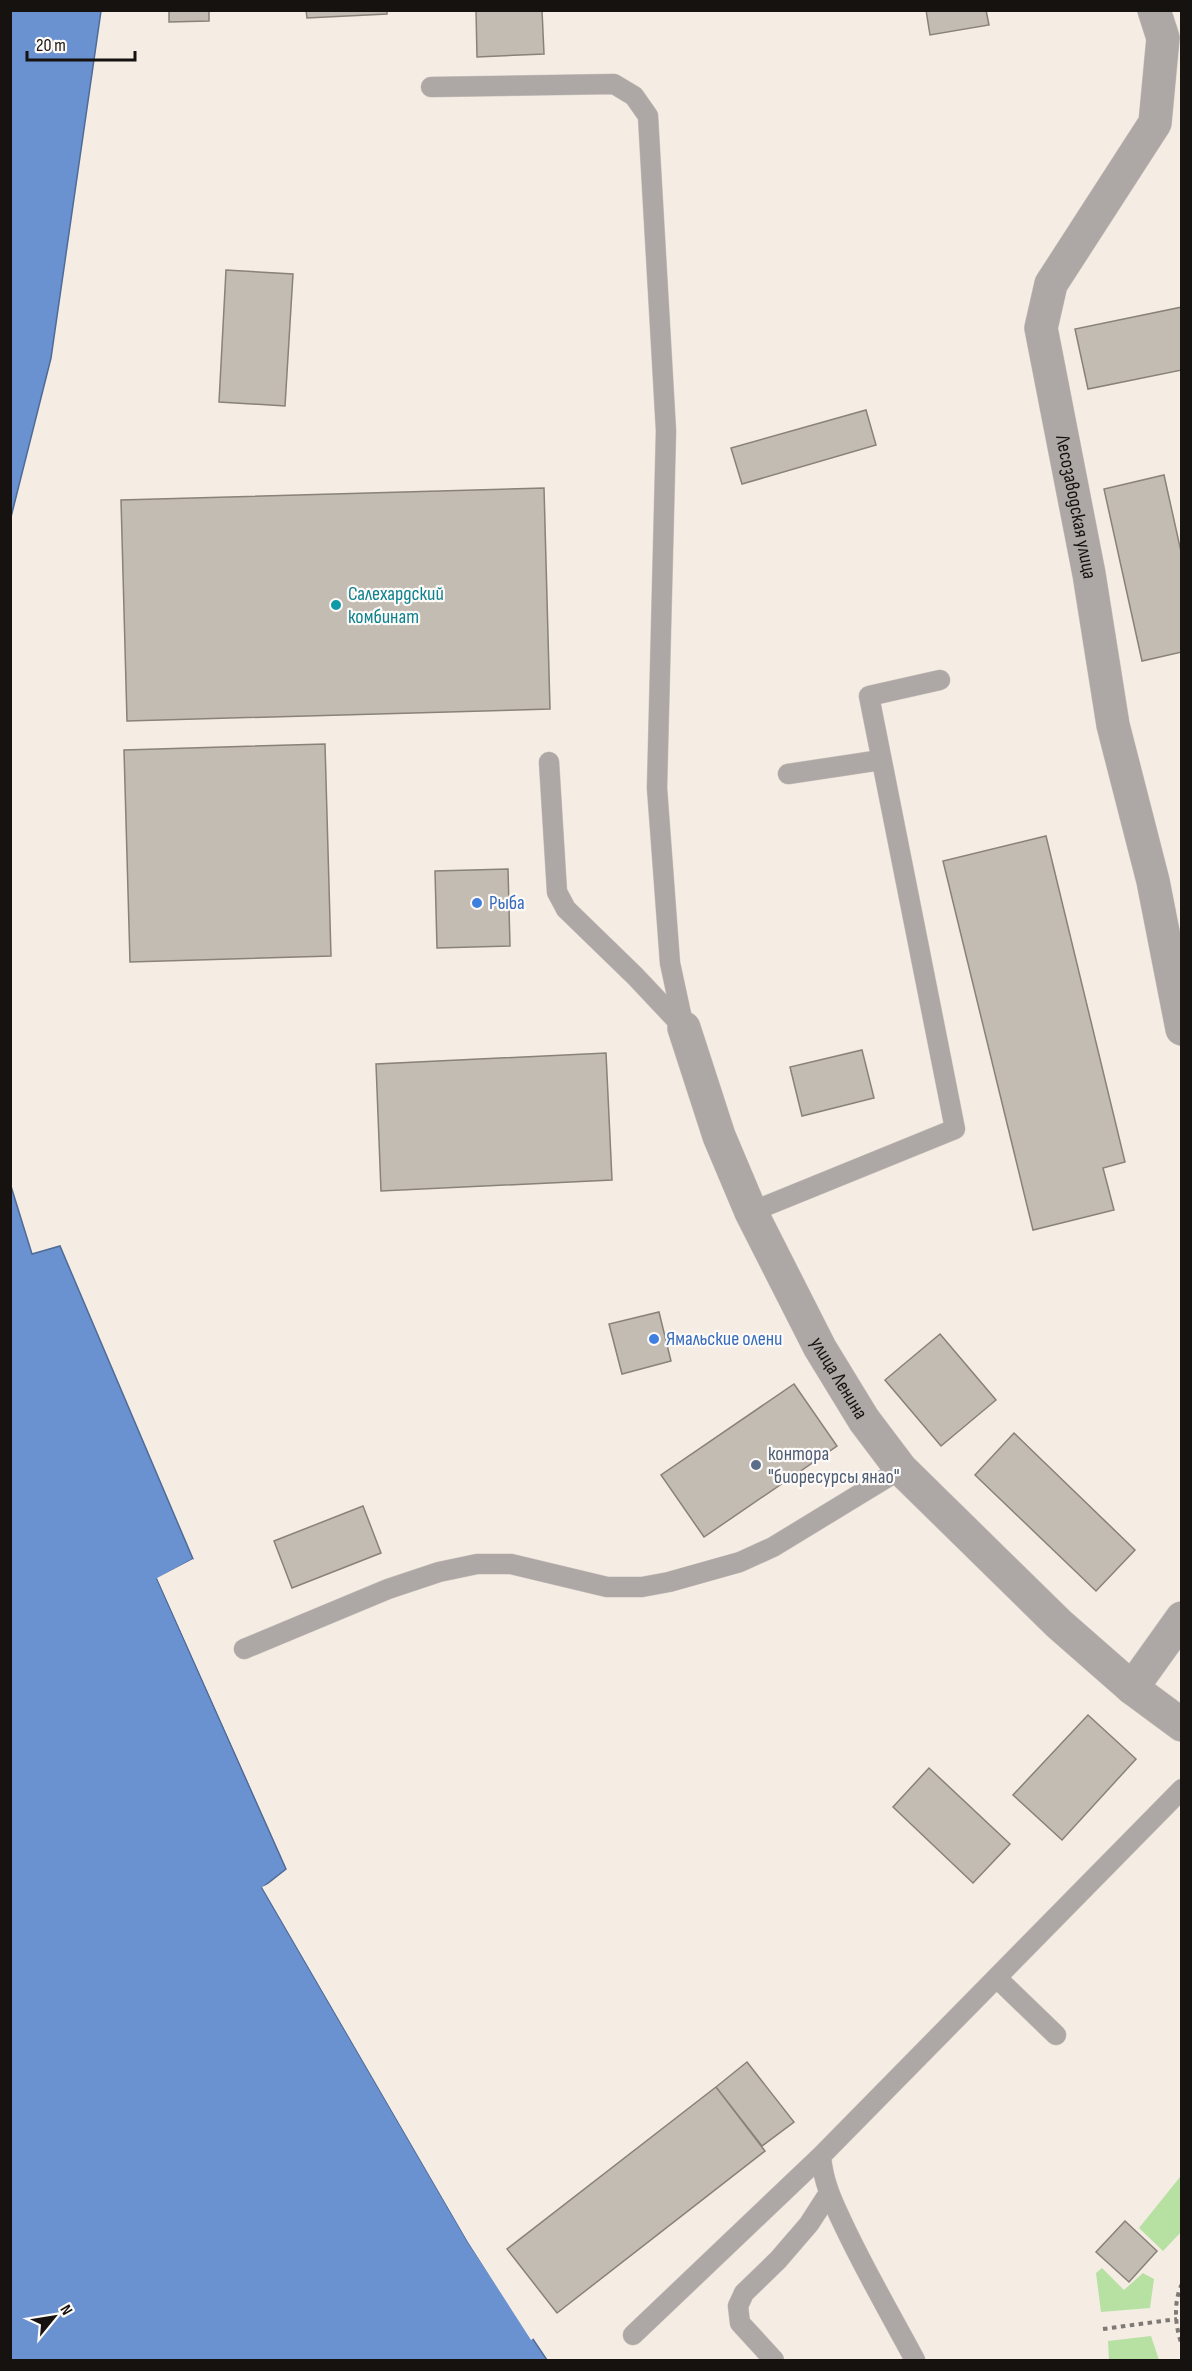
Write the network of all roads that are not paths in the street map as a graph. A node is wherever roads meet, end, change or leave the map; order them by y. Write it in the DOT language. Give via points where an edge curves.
graph roads {
  1 [pos="1154,10"];
  2 [pos="431,87"];
  3 [pos="940,680"];
  4 [pos="881,760"];
  5 [pos="549,762"];
  6 [pos="788,774"];
  7 [pos="684,1028"];
  8 [pos="1182,1029"];
  9 [pos="751,1212"];
  10 [pos="901,1469"];
  11 [pos="1182,1618"];
  12 [pos="244,1649"];
  13 [pos="1132,1688"];
  14 [pos="1182,1725"];
  15 [pos="1182,1789"];
  16 [pos="997,1978"];
  17 [pos="1056,2035"];
  18 [pos="821,2156"];
  19 [pos="829,2193"];
  20 [pos="633,2335"];
  21 [pos="774,2361"];
  22 [pos="915,2361"];
  1 -- 8 [label="street, Лесозаводская улица" via="1163,38 1155,123 1051,284 1041,328 1089,574 1113,725 1153,882"];
  2 -- 7 [label="lane" via="614,84 634,96 648,116 666,431 657,788 670,963"];
  3 -- 4 [label="lane" via="869,696"];
  4 -- 6 [label="lane"];
  4 -- 9 [label="lane" via="955,1129"];
  5 -- 7 [label="lane" via="557,892 566,909"];
  7 -- 9 [label="street, улица Ленина" via="719,1136"];
  9 -- 10 [label="street, улица Ленина" via="820,1348 864,1420"];
  10 -- 12 [label="lane" via="773,1547 740,1562 669,1582 607,1587 511,1564 477,1564 388,1589"];
  10 -- 13 [label="street, улица Ленина" via="1059,1624"];
  11 -- 13 [label="street"];
  13 -- 14 [label="street, улица Ленина"];
  15 -- 16 [label="lane"];
  16 -- 17 [label="lane"];
  16 -- 18 [label="lane"];
  18 -- 19 [label="lane" via="822,2175"];
  18 -- 20 [label="lane"];
  19 -- 21 [label="lane" via="809,2224 744,2293 738,2306 740,2323"];
  19 -- 22 [label="lane"];
}
